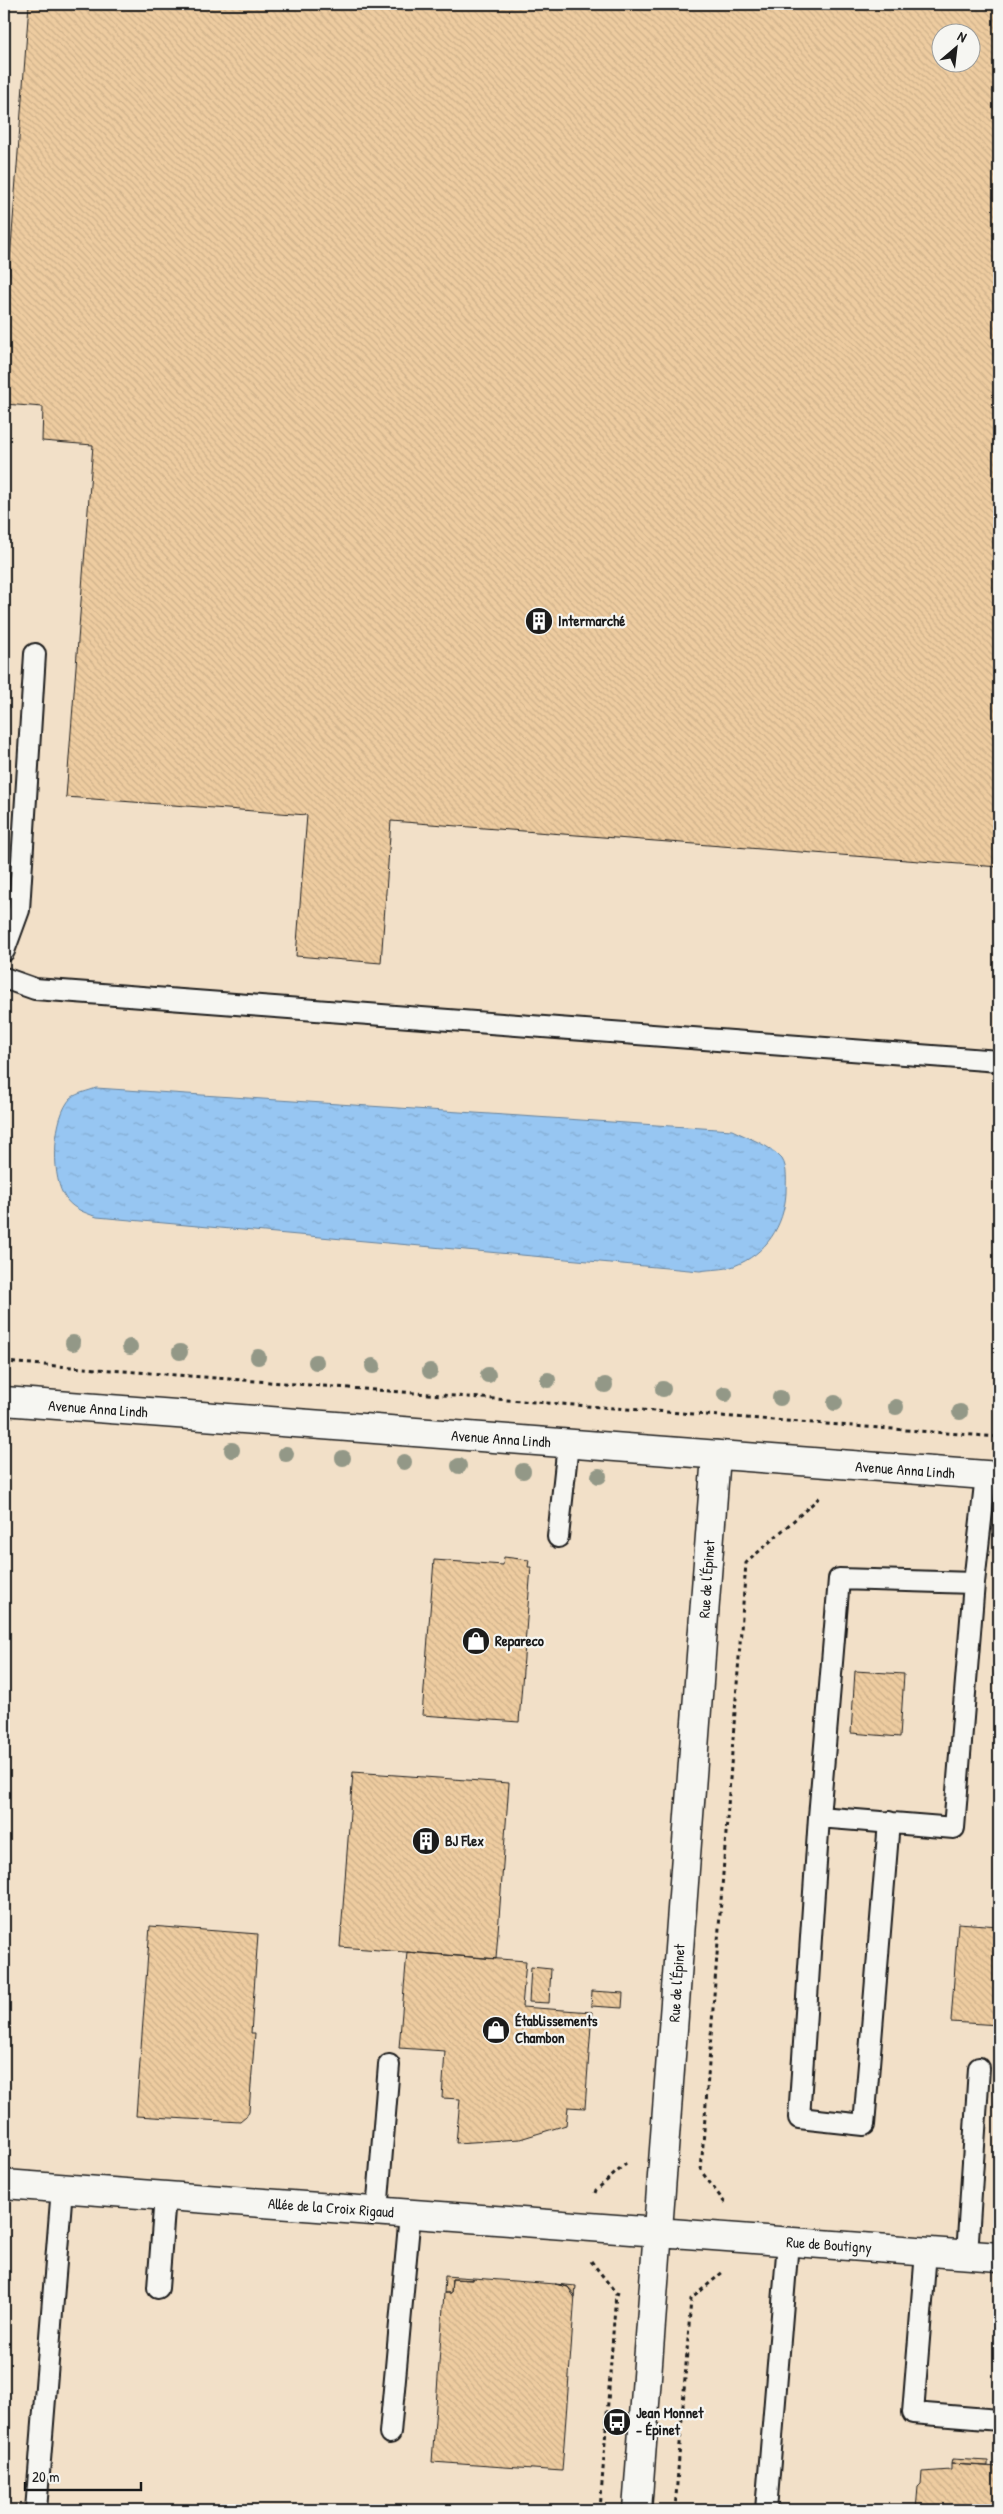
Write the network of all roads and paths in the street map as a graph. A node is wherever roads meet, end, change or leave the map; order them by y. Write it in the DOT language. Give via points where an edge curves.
graph roads {
  1 [pos="35,654"];
  2 [pos="4,951"];
  3 [pos="4,978"];
  4 [pos="999,1060"];
  5 [pos="4,1362"];
  6 [pos="4,1401"];
  7 [pos="825,1424"];
  8 [pos="999,1437"];
  9 [pos="568,1444"];
  10 [pos="716,1455"];
  11 [pos="824,1464"];
  12 [pos="993,1476"];
  13 [pos="558,1537"];
  14 [pos="974,1583"];
  15 [pos="820,1817"];
  16 [pos="889,1822"];
  17 [pos="389,2065"];
  18 [pos="979,2068"];
  19 [pos="4,2184"];
  20 [pos="62,2188"];
  21 [pos="165,2196"];
  22 [pos="377,2212"];
  23 [pos="410,2214"];
  24 [pos="659,2232"];
  25 [pos="726,2237"];
  26 [pos="788,2242"];
  27 [pos="926,2252"];
  28 [pos="967,2255"];
  29 [pos="999,2257"];
  30 [pos="158,2288"];
  31 [pos="616,2294"];
  32 [pos="999,2420"];
  33 [pos="390,2433"];
  34 [pos="36,2510"];
  35 [pos="600,2510"];
  36 [pos="637,2510"];
  37 [pos="675,2510"];
  38 [pos="766,2510"];
  1 -- 2 [label="lane" via="19,910"];
  3 -- 4 [label="lane" via="35,989"];
  5 -- 7 [label="path"];
  6 -- 9 [label="street, Avenue Anna Lindh"];
  7 -- 8 [label="path"];
  7 -- 11 [label="path"];
  9 -- 10 [label="street, Avenue Anna Lindh"];
  9 -- 13 [label="lane"];
  10 -- 11 [label="street, Avenue Anna Lindh"];
  10 -- 24 [label="street, Rue de l'Épinet"];
  11 -- 12 [label="street, Avenue Anna Lindh"];
  11 -- 25 [label="path" via="821,1497 746,1562 701,2171 728,2208"];
  12 -- 14 [label="lane"];
  14 -- 15 [label="lane" via="839,1579"];
  14 -- 16 [label="lane" via="954,1828"];
  15 -- 16 [label="lane"];
  15 -- 16 [label="lane" via="799,2118 864,2124"];
  17 -- 22 [label="lane"];
  18 -- 28 [label="lane"];
  19 -- 20 [label="street, Allée de la Croix Rigaud"];
  20 -- 21 [label="street, Allée de la Croix Rigaud"];
  20 -- 34 [label="lane"];
  21 -- 22 [label="street, Allée de la Croix Rigaud"];
  21 -- 30 [label="lane"];
  22 -- 23 [label="street, Allée de la Croix Rigaud"];
  23 -- 24 [label="street, Allée de la Croix Rigaud"];
  23 -- 33 [label="lane"];
  24 -- 25 [label="street, Rue de Boutigny"];
  24 -- 36 [label="street, Rue de l'Épinet"];
  25 -- 26 [label="street, Rue de Boutigny"];
  25 -- 37 [label="path" via="724,2273 691,2299"];
  26 -- 27 [label="street, Rue de Boutigny"];
  26 -- 38 [label="lane"];
  27 -- 28 [label="street, Rue de Boutigny"];
  27 -- 32 [label="lane" via="913,2413"];
  28 -- 29 [label="street, Rue de Boutigny"];
  31 -- 35 [label="path"];
}
